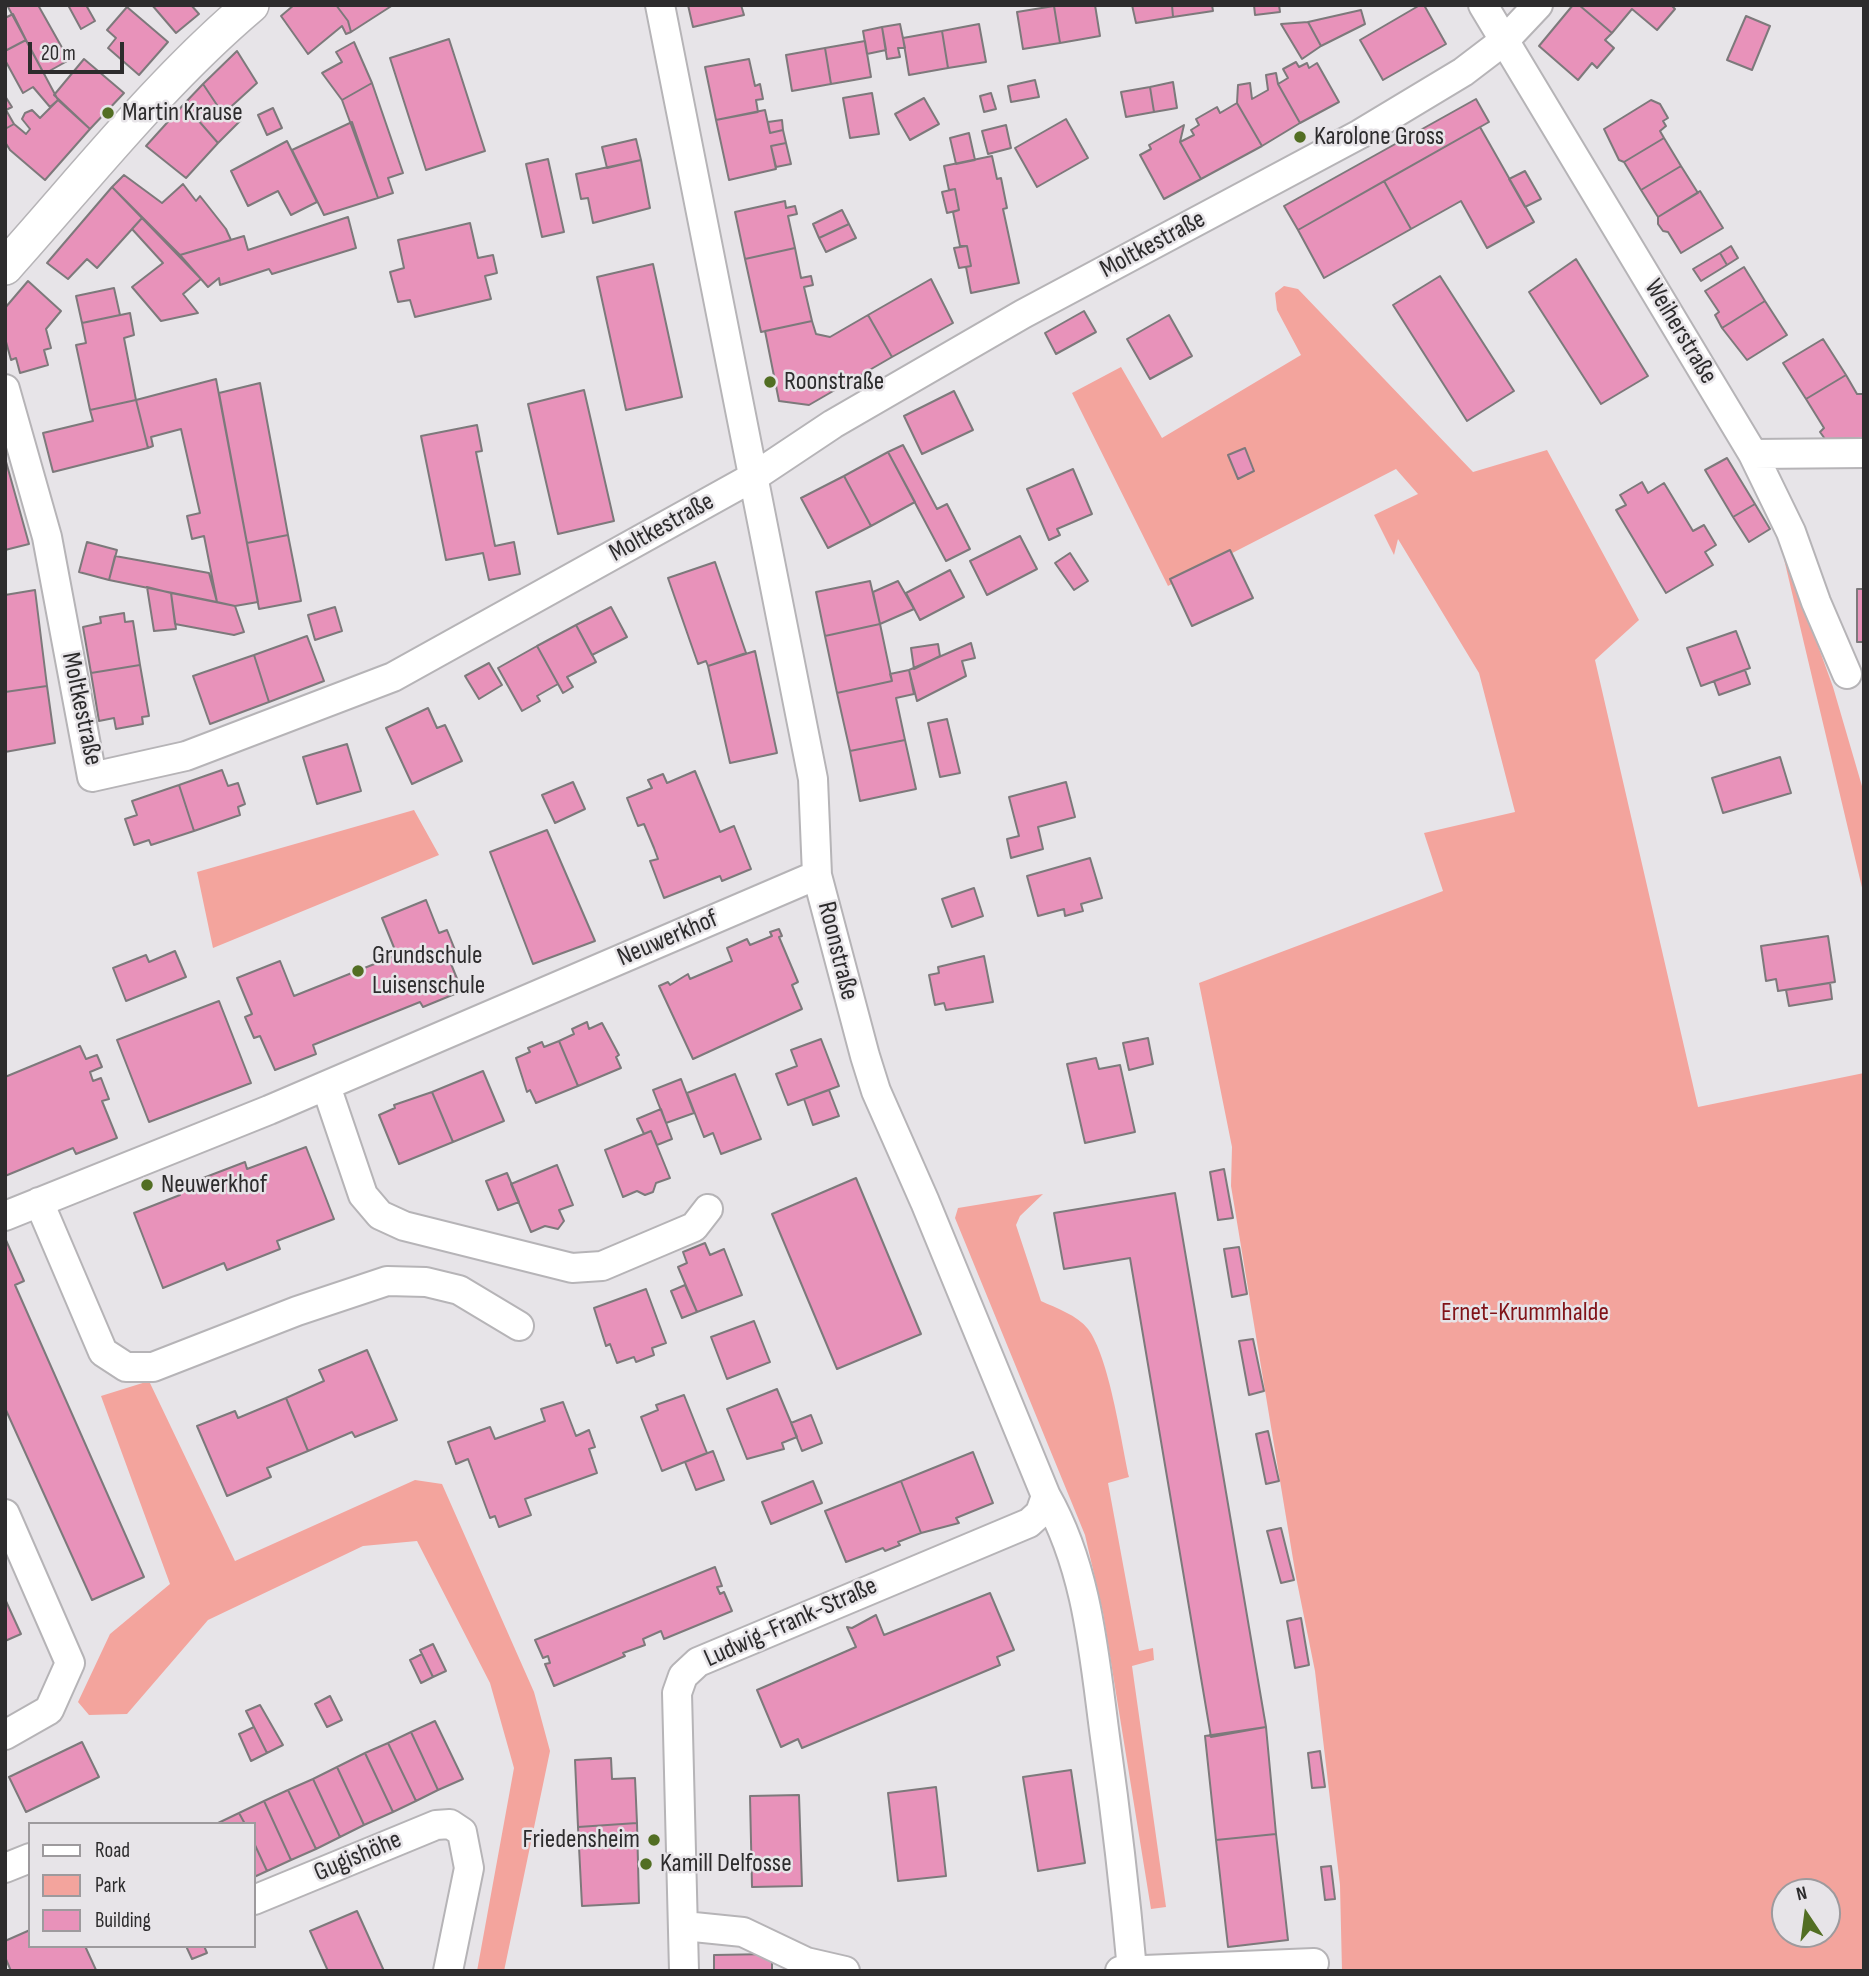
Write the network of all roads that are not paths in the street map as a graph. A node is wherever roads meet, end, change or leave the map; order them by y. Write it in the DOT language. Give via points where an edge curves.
graph roads {
  1 [pos="251,5"];
  2 [pos="660,5"];
  3 [pos="1483,5"];
  4 [pos="1538,5"];
  5 [pos="1505,40"];
  6 [pos="5,267"];
  7 [pos="5,389"];
  8 [pos="1864,453"];
  9 [pos="1753,454"];
  10 [pos="755,476"];
  11 [pos="1847,674"];
  12 [pos="817,875"];
  13 [pos="326,1086"];
  14 [pos="38,1202"];
  15 [pos="708,1209"];
  16 [pos="5,1216"];
  17 [pos="519,1326"];
  18 [pos="1046,1496"];
  19 [pos="5,1514"];
  20 [pos="5,1735"];
  21 [pos="28,1859"];
  22 [pos="5,1868"];
  23 [pos="256,1899"];
  24 [pos="684,1926"];
  25 [pos="1314,1963"];
  26 [pos="1132,1970"];
  27 [pos="448,1971"];
  28 [pos="684,1971"];
  29 [pos="845,1971"];
  30 [pos="1120,1971"];
  1 -- 6 [label="street" via="159,95"];
  2 -- 10 [label="street, Roonstraße"];
  3 -- 5 [label="street, Weiherstraße"];
  4 -- 5 [label="street, Moltkestraße"];
  5 -- 9 [label="street, Weiherstraße"];
  5 -- 10 [label="street, Moltkestraße" via="1463,72 1360,134 1023,314 833,424"];
  7 -- 10 [label="street, Moltkestraße" via="47,537 92,777 186,756 393,677"];
  8 -- 9 [label="street"];
  9 -- 11 [label="street, Weiherstraße" via="1791,532"];
  10 -- 12 [label="street, Roonstraße" via="813,779"];
  12 -- 13 [label="street, Neuwerkhof"];
  12 -- 18 [label="street, Roonstraße" via="876,1091"];
  13 -- 14 [label="street, Neuwerkhof"];
  13 -- 15 [label="street" via="363,1195 380,1215 404,1226 572,1268 602,1266 694,1227"];
  14 -- 16 [label="street, Neuwerkhof"];
  14 -- 17 [label="street" via="103,1352 125,1367 153,1367 387,1281 426,1282 459,1290"];
  18 -- 24 [label="street, Ludwig-Frank-Straße" via="1040,1513 1029,1523 698,1662 683,1676 677,1693"];
  18 -- 26 [label="street" via="1065,1530 1084,1594 1125,1886"];
  19 -- 20 [label="street" via="70,1663 49,1710"];
  21 -- 22 [label="street"];
  23 -- 27 [label="street, Gugishöhe" via="436,1825 450,1824 462,1832 469,1868"];
  24 -- 28 [label="street, Ludwig-Frank-Straße"];
  24 -- 29 [label="street" via="743,1932 806,1962"];
  25 -- 26 [label="street"];
  26 -- 30 [label="street"];
}
